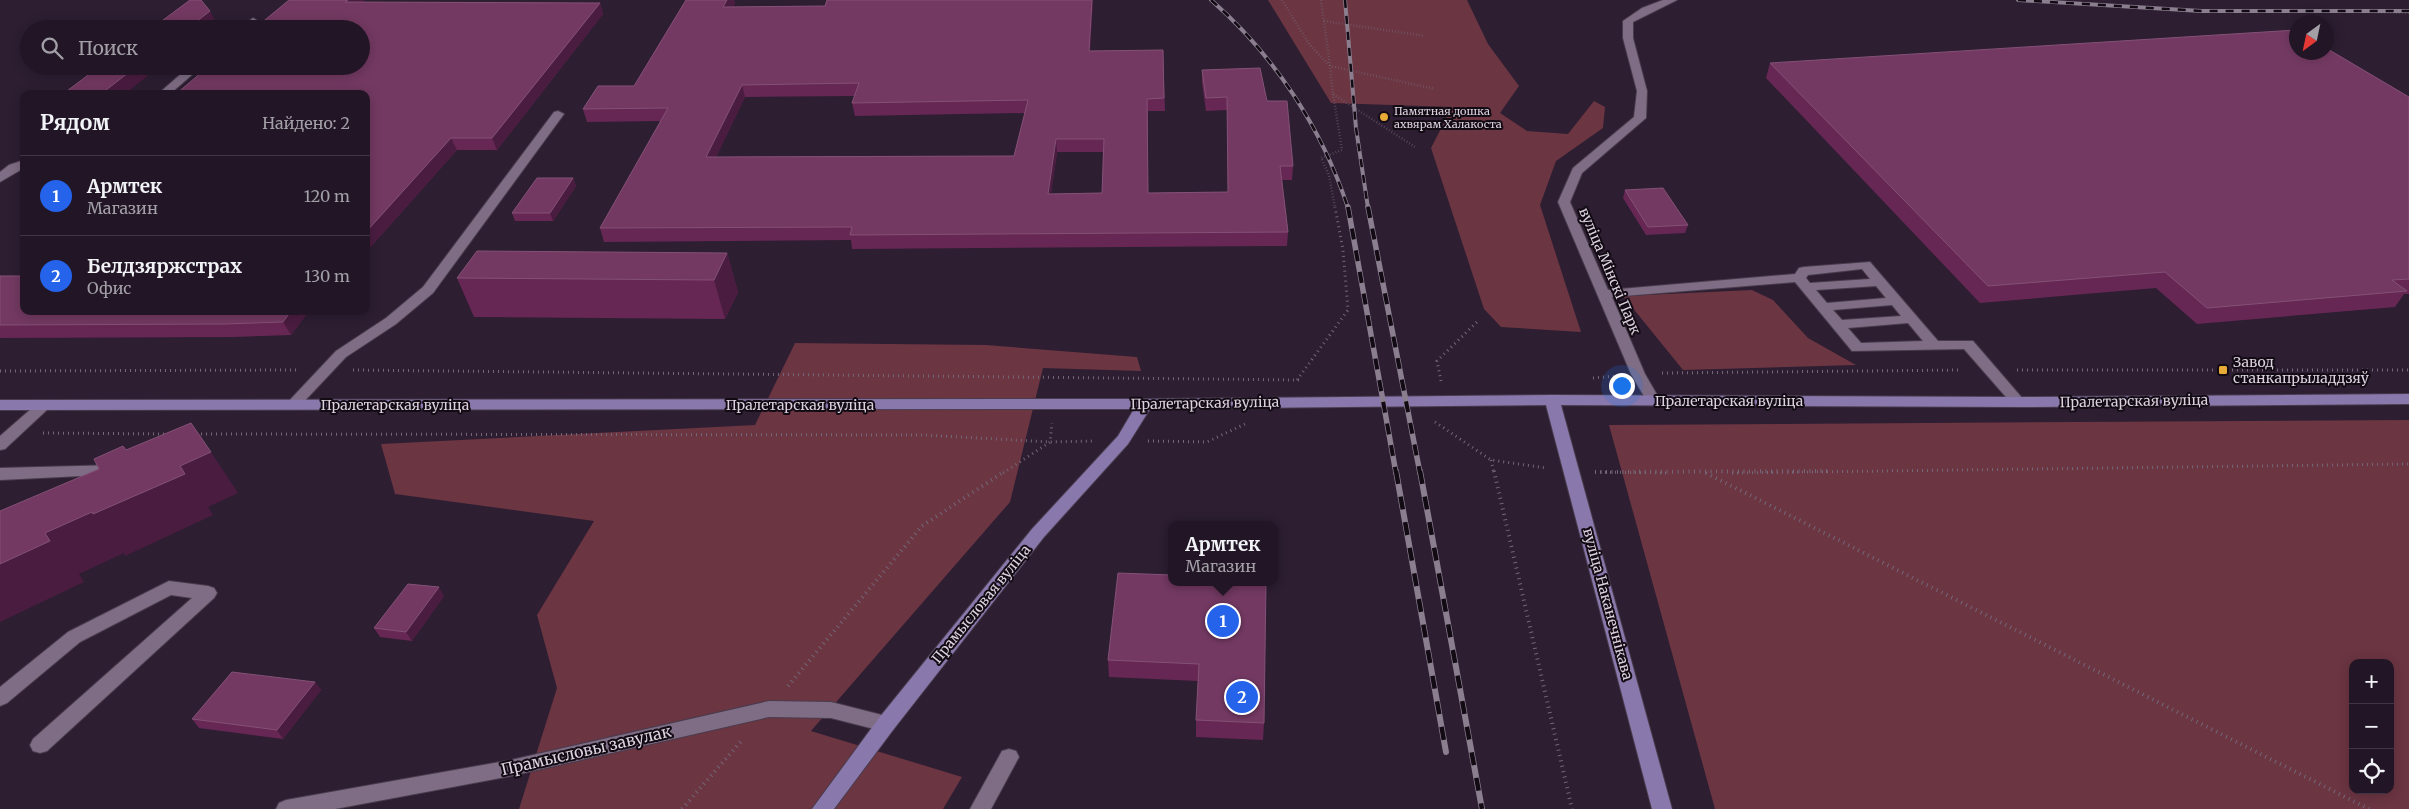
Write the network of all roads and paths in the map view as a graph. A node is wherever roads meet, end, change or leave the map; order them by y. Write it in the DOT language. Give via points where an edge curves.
graph roads {
  1 [pos="1282,0"];
  2 [pos="1321,0"];
  3 [pos="1672,0"];
  4 [pos="2372,12"];
  5 [pos="2409,13"];
  6 [pos="1324,20"];
  7 [pos="1425,36"];
  8 [pos="1330,66"];
  9 [pos="186,75"];
  10 [pos="1435,89"];
  11 [pos="168,90"];
  12 [pos="1333,94"];
  13 [pos="558,114"];
  14 [pos="1415,147"];
  15 [pos="20,165"];
  16 [pos="0,178"];
  17 [pos="1803,283"];
  18 [pos="1604,294"];
  19 [pos="1896,301"];
  20 [pos="1822,307"];
  21 [pos="1912,319"];
  22 [pos="1478,321"];
  23 [pos="1838,325"];
  24 [pos="1934,345"];
  25 [pos="325,370"];
  26 [pos="1989,370"];
  27 [pos="2409,370"];
  28 [pos="0,371"];
  29 [pos="1638,374"];
  30 [pos="1057,378"];
  31 [pos="1592,378"];
  32 [pos="1297,380"];
  33 [pos="1306,380"];
  34 [pos="1434,384"];
  35 [pos="2409,399"];
  36 [pos="1552,400"];
  37 [pos="1653,400"];
  38 [pos="2018,402"];
  39 [pos="1053,404"];
  40 [pos="1145,404"];
  41 [pos="0,405"];
  42 [pos="44,405"];
  43 [pos="293,405"];
  44 [pos="1426,421"];
  45 [pos="1246,423"];
  46 [pos="13,434"];
  47 [pos="170,434"];
  48 [pos="190,434"];
  49 [pos="1123,440"];
  50 [pos="1050,442"];
  51 [pos="0,445"];
  52 [pos="1491,460"];
  53 [pos="2409,464"];
  54 [pos="1572,471"];
  55 [pos="1706,473"];
  56 [pos="0,474"];
  57 [pos="97,488"];
  58 [pos="0,698"];
  59 [pos="769,709"];
  60 [pos="886,724"];
  61 [pos="40,745"];
  62 [pos="1009,757"];
  63 [pos="286,809"];
  64 [pos="682,809"];
  65 [pos="822,809"];
  66 [pos="980,809"];
  67 [pos="1572,809"];
  68 [pos="1662,809"];
  69 [pos="2369,809"];
  1 -- 8 [label="path" via="1309,44"];
  2 -- 6 [label="path"];
  3 -- 18 [label="street, вуліца Мінскі Парк" via="1628,20 1628,38 1642,91 1640,118 1577,171 1564,202"];
  4 -- 5 [label="path"];
  6 -- 7 [label="path"];
  6 -- 8 [label="path"];
  8 -- 10 [label="path"];
  8 -- 12 [label="path"];
  9 -- 11 [label="street"];
  12 -- 14 [label="path"];
  12 -- 32 [label="path" via="1342,150 1321,158 1329,175 1343,250 1348,310"];
  13 -- 25 [label="street" via="428,290 391,321 341,354"];
  15 -- 16 [label="street"];
  17 -- 18 [label="street"];
  17 -- 19 [label="street" via="1804,271 1865,266"];
  17 -- 20 [label="street"];
  18 -- 29 [label="street, вуліца Мінскі Парк"];
  19 -- 20 [label="street"];
  19 -- 21 [label="street"];
  20 -- 23 [label="street"];
  21 -- 23 [label="street"];
  21 -- 24 [label="street"];
  22 -- 34 [label="path" via="1437,361 1442,384"];
  23 -- 24 [label="street" via="1858,348"];
  24 -- 26 [label="street" via="1968,344"];
  25 -- 28 [label="path"];
  25 -- 30 [label="path"];
  25 -- 43 [label="street"];
  26 -- 27 [label="path"];
  26 -- 29 [label="path"];
  26 -- 38 [label="street"];
  29 -- 31 [label="path"];
  29 -- 37 [label="street, вуліца Мінскі Парк"];
  30 -- 32 [label="path"];
  30 -- 39 [label="path"];
  32 -- 33 [label="path"];
  35 -- 38 [label="main road, Пралетарская вуліца"];
  36 -- 37 [label="main road, Пралетарская вуліца"];
  36 -- 40 [label="main road, Пралетарская вуліца"];
  36 -- 54 [label="main road, вуліца Наканечнікава"];
  37 -- 38 [label="main road, Пралетарская вуліца"];
  39 -- 40 [label="main road, Пралетарская вуліца"];
  39 -- 43 [label="main road, Пралетарская вуліца"];
  39 -- 50 [label="path"];
  40 -- 49 [label="main road, Прамысловая вуліца"];
  41 -- 42 [label="main road, Пралетарская вуліца"];
  42 -- 43 [label="main road, Пралетарская вуліца"];
  42 -- 46 [label="street"];
  44 -- 52 [label="path" via="1434,421"];
  45 -- 49 [label="path" via="1207,442"];
  46 -- 47 [label="path"];
  46 -- 51 [label="street"];
  48 -- 50 [label="path" via="914,435"];
  49 -- 50 [label="path"];
  49 -- 60 [label="main road, Прамысловая вуліца" via="1038,533"];
  50 -- 59 [label="path" via="922,526"];
  52 -- 54 [label="path"];
  52 -- 67 [label="path"];
  53 -- 55 [label="path"];
  54 -- 55 [label="path"];
  54 -- 68 [label="main road, вуліца Наканечнікава"];
  55 -- 69 [label="path"];
  56 -- 57 [label="street" via="133,470"];
  58 -- 61 [label="street" via="74,637 169,588 208,593"];
  59 -- 60 [label="street, Прамысловы завулак" via="831,710"];
  59 -- 63 [label="street, Прамысловы завулак" via="511,768"];
  59 -- 64 [label="path"];
  60 -- 65 [label="main road, Прамысловая вуліца"];
  62 -- 66 [label="street"];
}
